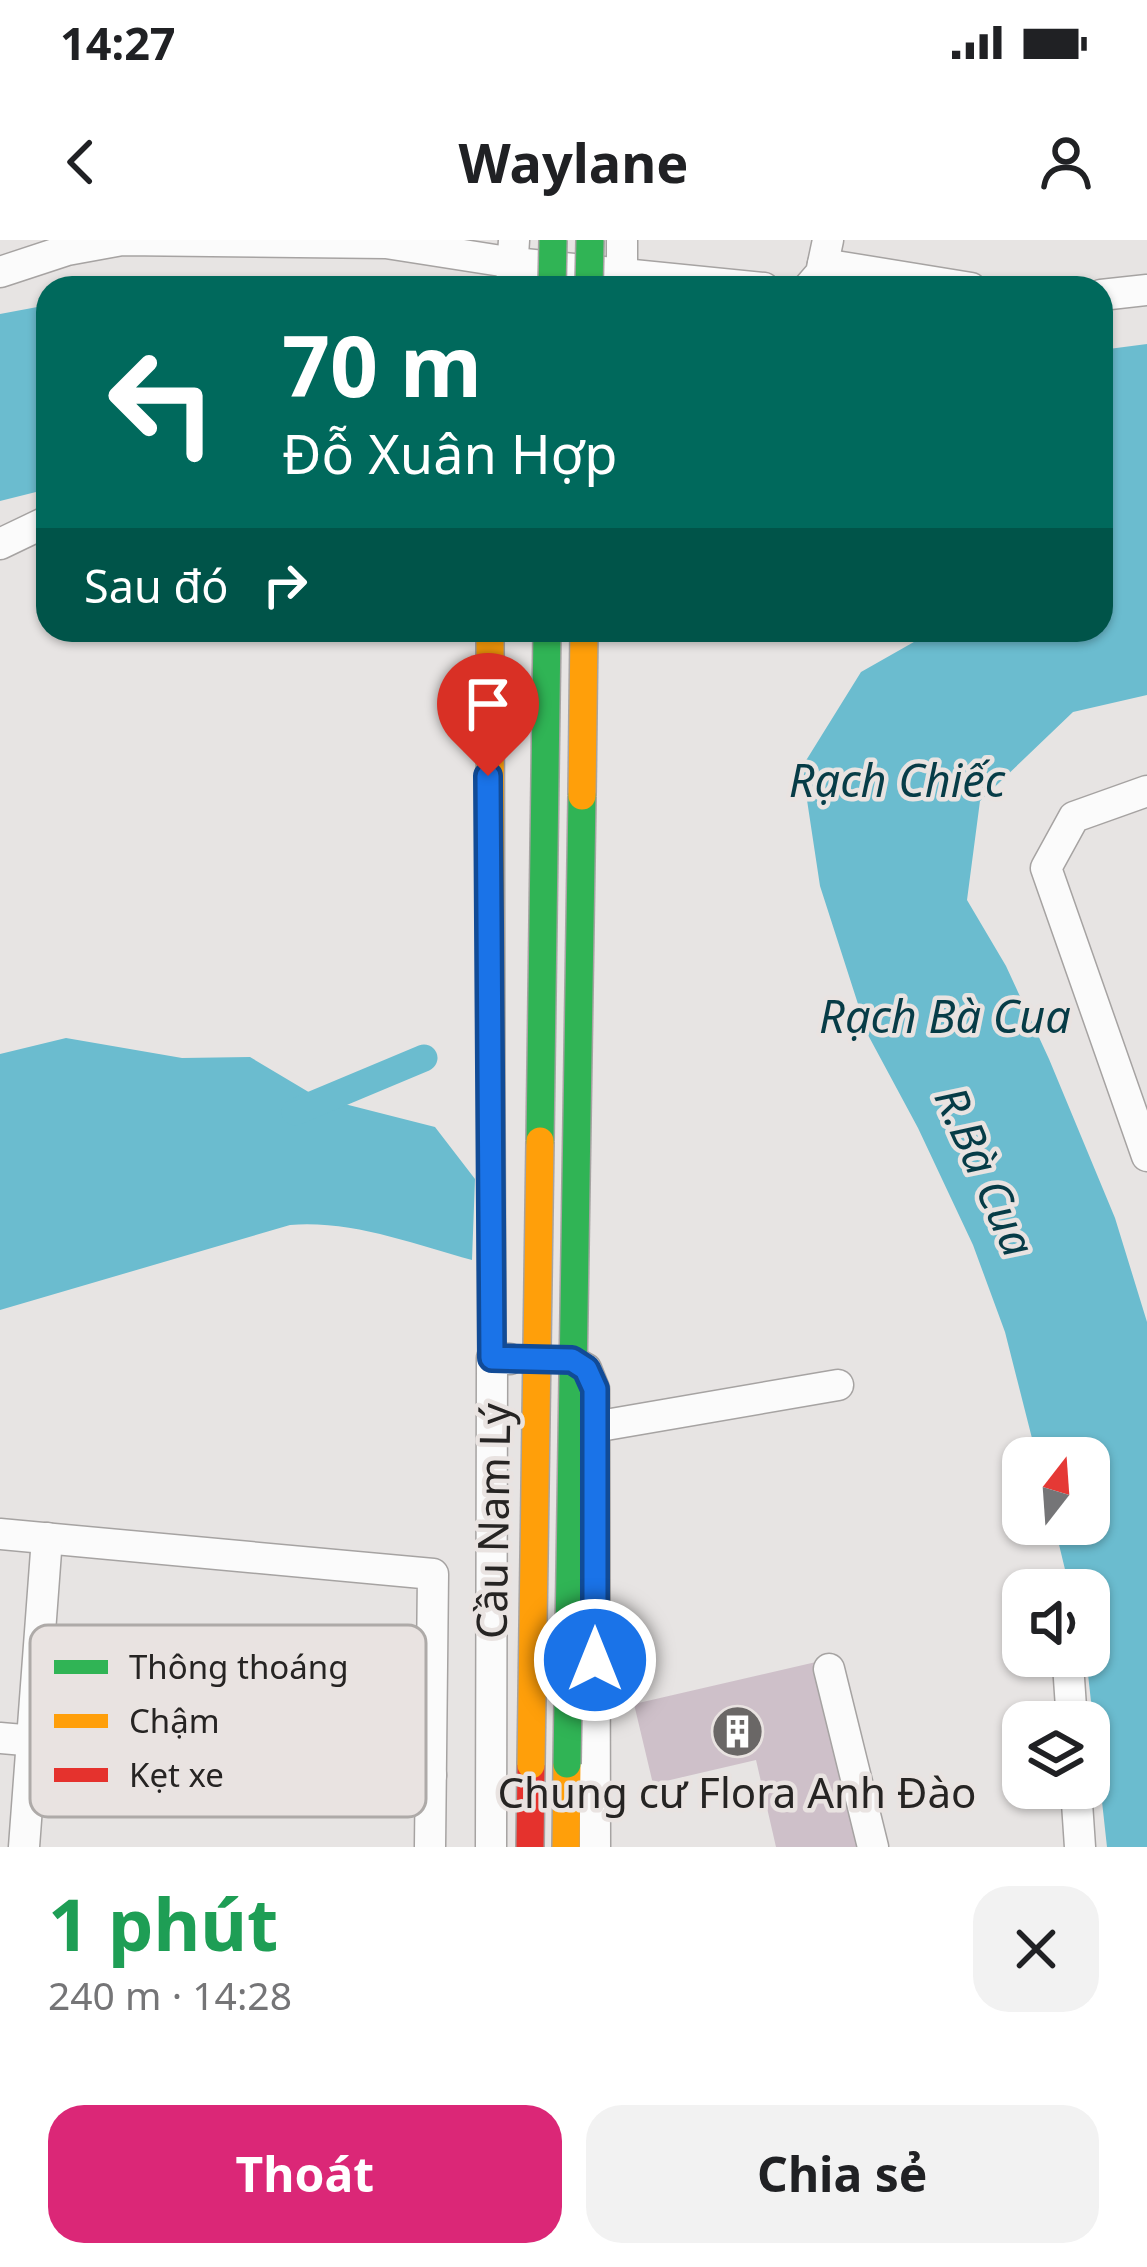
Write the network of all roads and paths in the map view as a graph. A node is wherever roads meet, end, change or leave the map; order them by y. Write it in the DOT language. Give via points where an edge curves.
graph roads {
  1 [pos="553,240"];
  2 [pos="590,240"];
  3 [pos="622,240"];
  4 [pos="513,264"];
  5 [pos="820,264"];
  6 [pos="0,272"];
  7 [pos="622,273"];
  8 [pos="552,276"];
  9 [pos="589,276"];
  10 [pos="650,276"];
  11 [pos="896,276"];
  12 [pos="1147,290"];
  13 [pos="1113,294"];
  14 [pos="36,527"];
  15 [pos="0,544"];
  16 [pos="490,642"];
  17 [pos="547,642"];
  18 [pos="584,642"];
  19 [pos="1147,791"];
  20 [pos="1146,1150"];
  21 [pos="492,1358"];
  22 [pos="838,1385"];
  23 [pos="595,1427"];
  24 [pos="0,1534"];
  25 [pos="47,1538"];
  26 [pos="41,1625"];
  27 [pos="829,1670"];
  28 [pos="0,1738"];
  29 [pos="30,1741"];
  30 [pos="30,1768"];
  31 [pos="426,1775"];
  32 [pos="431,1775"];
  33 [pos="1077,1809"];
  34 [pos="24,1847"];
  35 [pos="430,1847"];
  36 [pos="491,1847"];
  37 [pos="530,1847"];
  38 [pos="566,1847"];
  39 [pos="595,1847"];
  40 [pos="873,1847"];
  41 [pos="1080,1847"];
  1 -- 8 [label="main road, bridge"];
  2 -- 9 [label="main road, bridge"];
  3 -- 7 [label="street"];
  4 -- 6 [label="street" via="386,243 122,240"];
  4 -- 7 [label="street"];
  5 -- 11 [label="street"];
  7 -- 10 [label="street"];
  12 -- 13 [label="street"];
  14 -- 15 [label="street"];
  16 -- 21 [label="main road"];
  17 -- 37 [label="main road, Cầu Nam Lý, bridge"];
  18 -- 38 [label="main road, Cầu Nam Lý, bridge"];
  19 -- 20 [label="street" via="1073,817 1046,868"];
  21 -- 23 [label="street" via="572,1360 586,1369"];
  21 -- 36 [label="street"];
  22 -- 23 [label="street"];
  23 -- 39 [label="street"];
  24 -- 25 [label="street"];
  25 -- 26 [label="street"];
  25 -- 32 [label="street" via="433,1574"];
  27 -- 40 [label="street"];
  28 -- 29 [label="street"];
  30 -- 34 [label="street"];
  31 -- 32 [label="street"];
  32 -- 35 [label="street"];
  33 -- 41 [label="street"];
}
